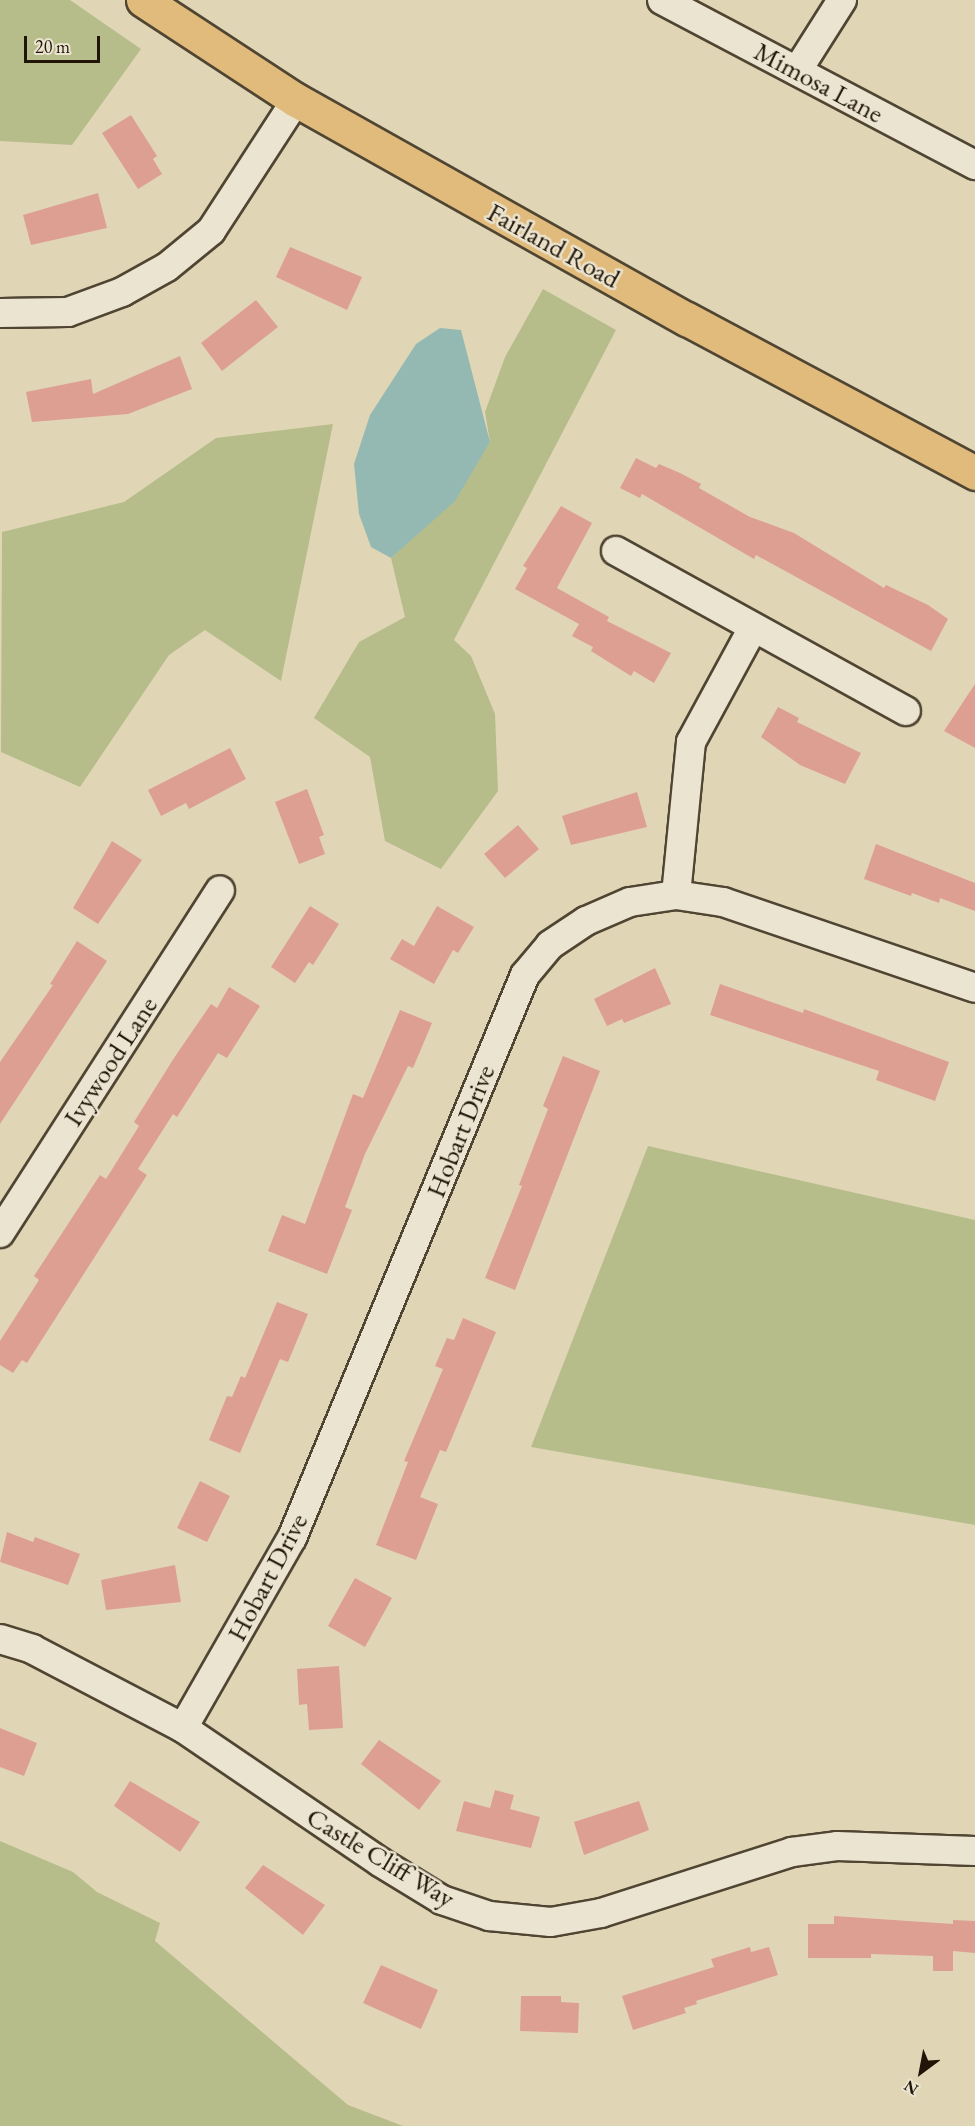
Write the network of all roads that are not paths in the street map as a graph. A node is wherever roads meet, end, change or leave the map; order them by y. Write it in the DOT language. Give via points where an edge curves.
graph roads {
  1 [pos="143,0"];
  2 [pos="662,0"];
  3 [pos="842,0"];
  4 [pos="798,71"];
  5 [pos="296,100"];
  6 [pos="975,165"];
  7 [pos="0,313"];
  8 [pos="975,472"];
  9 [pos="616,550"];
  10 [pos="753,628"];
  11 [pos="906,711"];
  12 [pos="220,890"];
  13 [pos="676,895"];
  14 [pos="975,988"];
  15 [pos="0,1233"];
  16 [pos="0,1639"];
  17 [pos="183,1728"];
  18 [pos="975,1851"];
  1 -- 5 [label="main road, Fairland Road"];
  2 -- 4 [label="street, Mimosa Lane"];
  3 -- 4 [label="street"];
  4 -- 6 [label="street, Mimosa Lane"];
  5 -- 7 [label="street" via="211,231 167,267 122,292 68,312"];
  5 -- 8 [label="main road, Fairland Road" via="687,320"];
  9 -- 10 [label="street"];
  10 -- 11 [label="street"];
  10 -- 13 [label="street" via="692,742"];
  12 -- 15 [label="street, Ivywood Lane"];
  13 -- 14 [label="street, Hobart Drive" via="723,902"];
  13 -- 17 [label="street, Hobart Drive" via="630,903 586,921 550,945 525,975 292,1538"];
  16 -- 17 [label="street, Castle Cliff Way" via="32,1649"];
  17 -- 18 [label="street, Castle Cliff Way" via="380,1862 442,1900 489,1916 551,1922 601,1913 792,1852 837,1846"];
}
